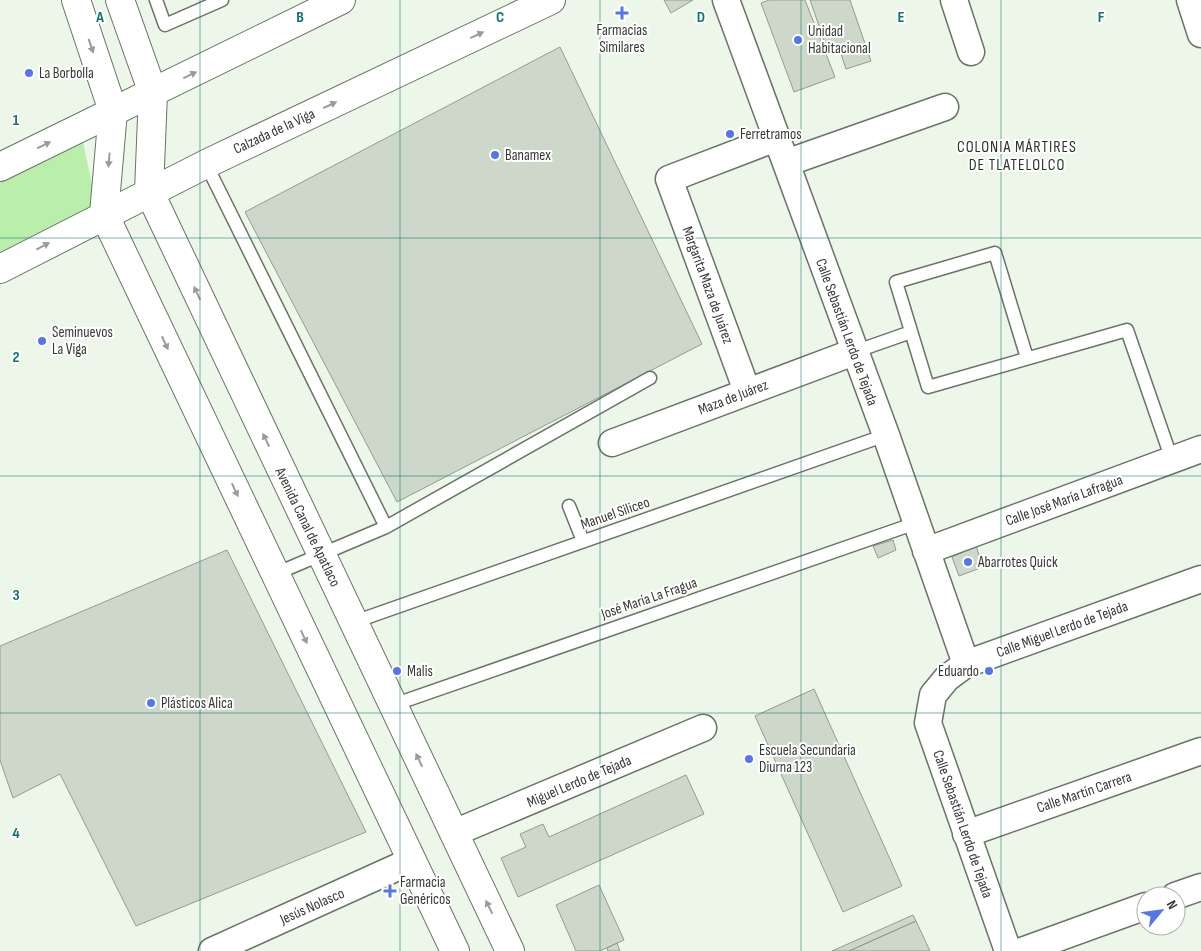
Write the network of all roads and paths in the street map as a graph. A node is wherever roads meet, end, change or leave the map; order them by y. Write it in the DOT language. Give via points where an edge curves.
graph roads {
  1 [pos="76,0"];
  2 [pos="120,0"];
  3 [pos="156,0"];
  4 [pos="222,0"];
  5 [pos="341,0"];
  6 [pos="551,0"];
  7 [pos="726,0"];
  8 [pos="954,0"];
  9 [pos="1190,0"];
  10 [pos="196,5"];
  11 [pos="1201,34"];
  12 [pos="971,52"];
  13 [pos="153,93"];
  14 [pos="945,106"];
  15 [pos="113,111"];
  16 [pos="776,138"];
  17 [pos="786,163"];
  18 [pos="206,164"];
  19 [pos="0,167"];
  20 [pos="149,191"];
  21 [pos="104,214"];
  22 [pos="0,269"];
  23 [pos="911,332"];
  24 [pos="854,352"];
  25 [pos="1027,358"];
  26 [pos="650,378"];
  27 [pos="747,391"];
  28 [pos="886,435"];
  29 [pos="612,443"];
  30 [pos="1201,449"];
  31 [pos="1172,460"];
  32 [pos="569,506"];
  33 [pos="916,523"];
  34 [pos="386,526"];
  35 [pos="583,541"];
  36 [pos="926,551"];
  37 [pos="321,555"];
  38 [pos="275,574"];
  39 [pos="1201,579"];
  40 [pos="354,622"];
  41 [pos="966,664"];
  42 [pos="933,695"];
  43 [pos="393,705"];
  44 [pos="703,728"];
  45 [pos="1201,751"];
  46 [pos="454,833"];
  47 [pos="966,834"];
  48 [pos="411,861"];
  49 [pos="1201,886"];
  50 [pos="1186,892"];
  51 [pos="1136,910"];
  52 [pos="212,951"];
  53 [pos="455,951"];
  54 [pos="510,951"];
  55 [pos="1008,951"];
  56 [pos="1022,951"];
  1 -- 15 [label="street, one-way"];
  2 -- 13 [label="street"];
  3 -- 10 [label="lane" via="165,24"];
  4 -- 10 [label="lane"];
  13 -- 5 [label="street, one-way"];
  18 -- 6 [label="street, Calzada de la Viga, one-way"];
  7 -- 16 [label="street, Calle Sebastián Lerdo de Tejada"];
  8 -- 12 [label="street"];
  9 -- 11 [label="street"];
  13 -- 15 [label="street"];
  13 -- 20 [label="street, Avenida Canal de Apatlaco"];
  14 -- 17 [label="street"];
  19 -- 15 [label="street, one-way"];
  15 -- 21 [label="street, one-way"];
  16 -- 17 [label="street, Calle Sebastián Lerdo de Tejada"];
  16 -- 27 [label="street, Margarita Maza de Juárez" via="669,179"];
  17 -- 24 [label="street, Calle Sebastián Lerdo de Tejada"];
  18 -- 20 [label="street, Calzada de la Viga"];
  18 -- 34 [label="lane"];
  20 -- 21 [label="street, Calzada de la Viga"];
  37 -- 20 [label="street, Avenida Canal de Apatlaco, one-way"];
  22 -- 21 [label="street, Calzada de la Viga, one-way"];
  21 -- 38 [label="street, one-way"];
  23 -- 24 [label="lane"];
  23 -- 25 [label="lane" via="928,387"];
  23 -- 25 [label="lane" via="896,282 995,253"];
  24 -- 27 [label="street, Maza de Juárez"];
  24 -- 28 [label="street, Calle Sebastián Lerdo de Tejada"];
  25 -- 31 [label="lane" via="1127,330"];
  26 -- 34 [label="lane"];
  27 -- 29 [label="street, Maza de Juárez"];
  28 -- 33 [label="street, Calle Sebastián Lerdo de Tejada"];
  28 -- 35 [label="lane, Manuel Siliceo"];
  30 -- 31 [label="street, Calle José María Lafragua"];
  31 -- 36 [label="street, Calle José María Lafragua"];
  32 -- 35 [label="lane"];
  33 -- 36 [label="street, Calle Sebastián Lerdo de Tejada"];
  33 -- 43 [label="lane, José María La Fragua"];
  34 -- 37 [label="lane"];
  35 -- 40 [label="lane, Manuel Siliceo"];
  36 -- 41 [label="street, Calle Sebastián Lerdo de Tejada"];
  37 -- 38 [label="lane"];
  37 -- 40 [label="street, Avenida Canal de Apatlaco"];
  38 -- 48 [label="street, one-way"];
  39 -- 41 [label="street, Calle Miguel Lerdo de Tejada"];
  40 -- 43 [label="street, Avenida Canal de Apatlaco"];
  41 -- 42 [label="street, Calle Miguel Lerdo de Tejada" via="947,678"];
  42 -- 47 [label="street, Calle Sebastián Lerdo de Tejada" via="928,724"];
  46 -- 43 [label="street, Avenida Canal de Apatlaco, one-way"];
  44 -- 46 [label="street, Miguel Lerdo de Tejada"];
  45 -- 47 [label="street, Calle Martín Carrera"];
  54 -- 46 [label="street, Avenida Canal de Apatlaco, one-way"];
  47 -- 55 [label="street, Calle Sebastián Lerdo de Tejada"];
  48 -- 52 [label="street, Jesús Nolasco"];
  48 -- 53 [label="street"];
  49 -- 50 [label="street"];
  51 -- 56 [label="street"];
}
